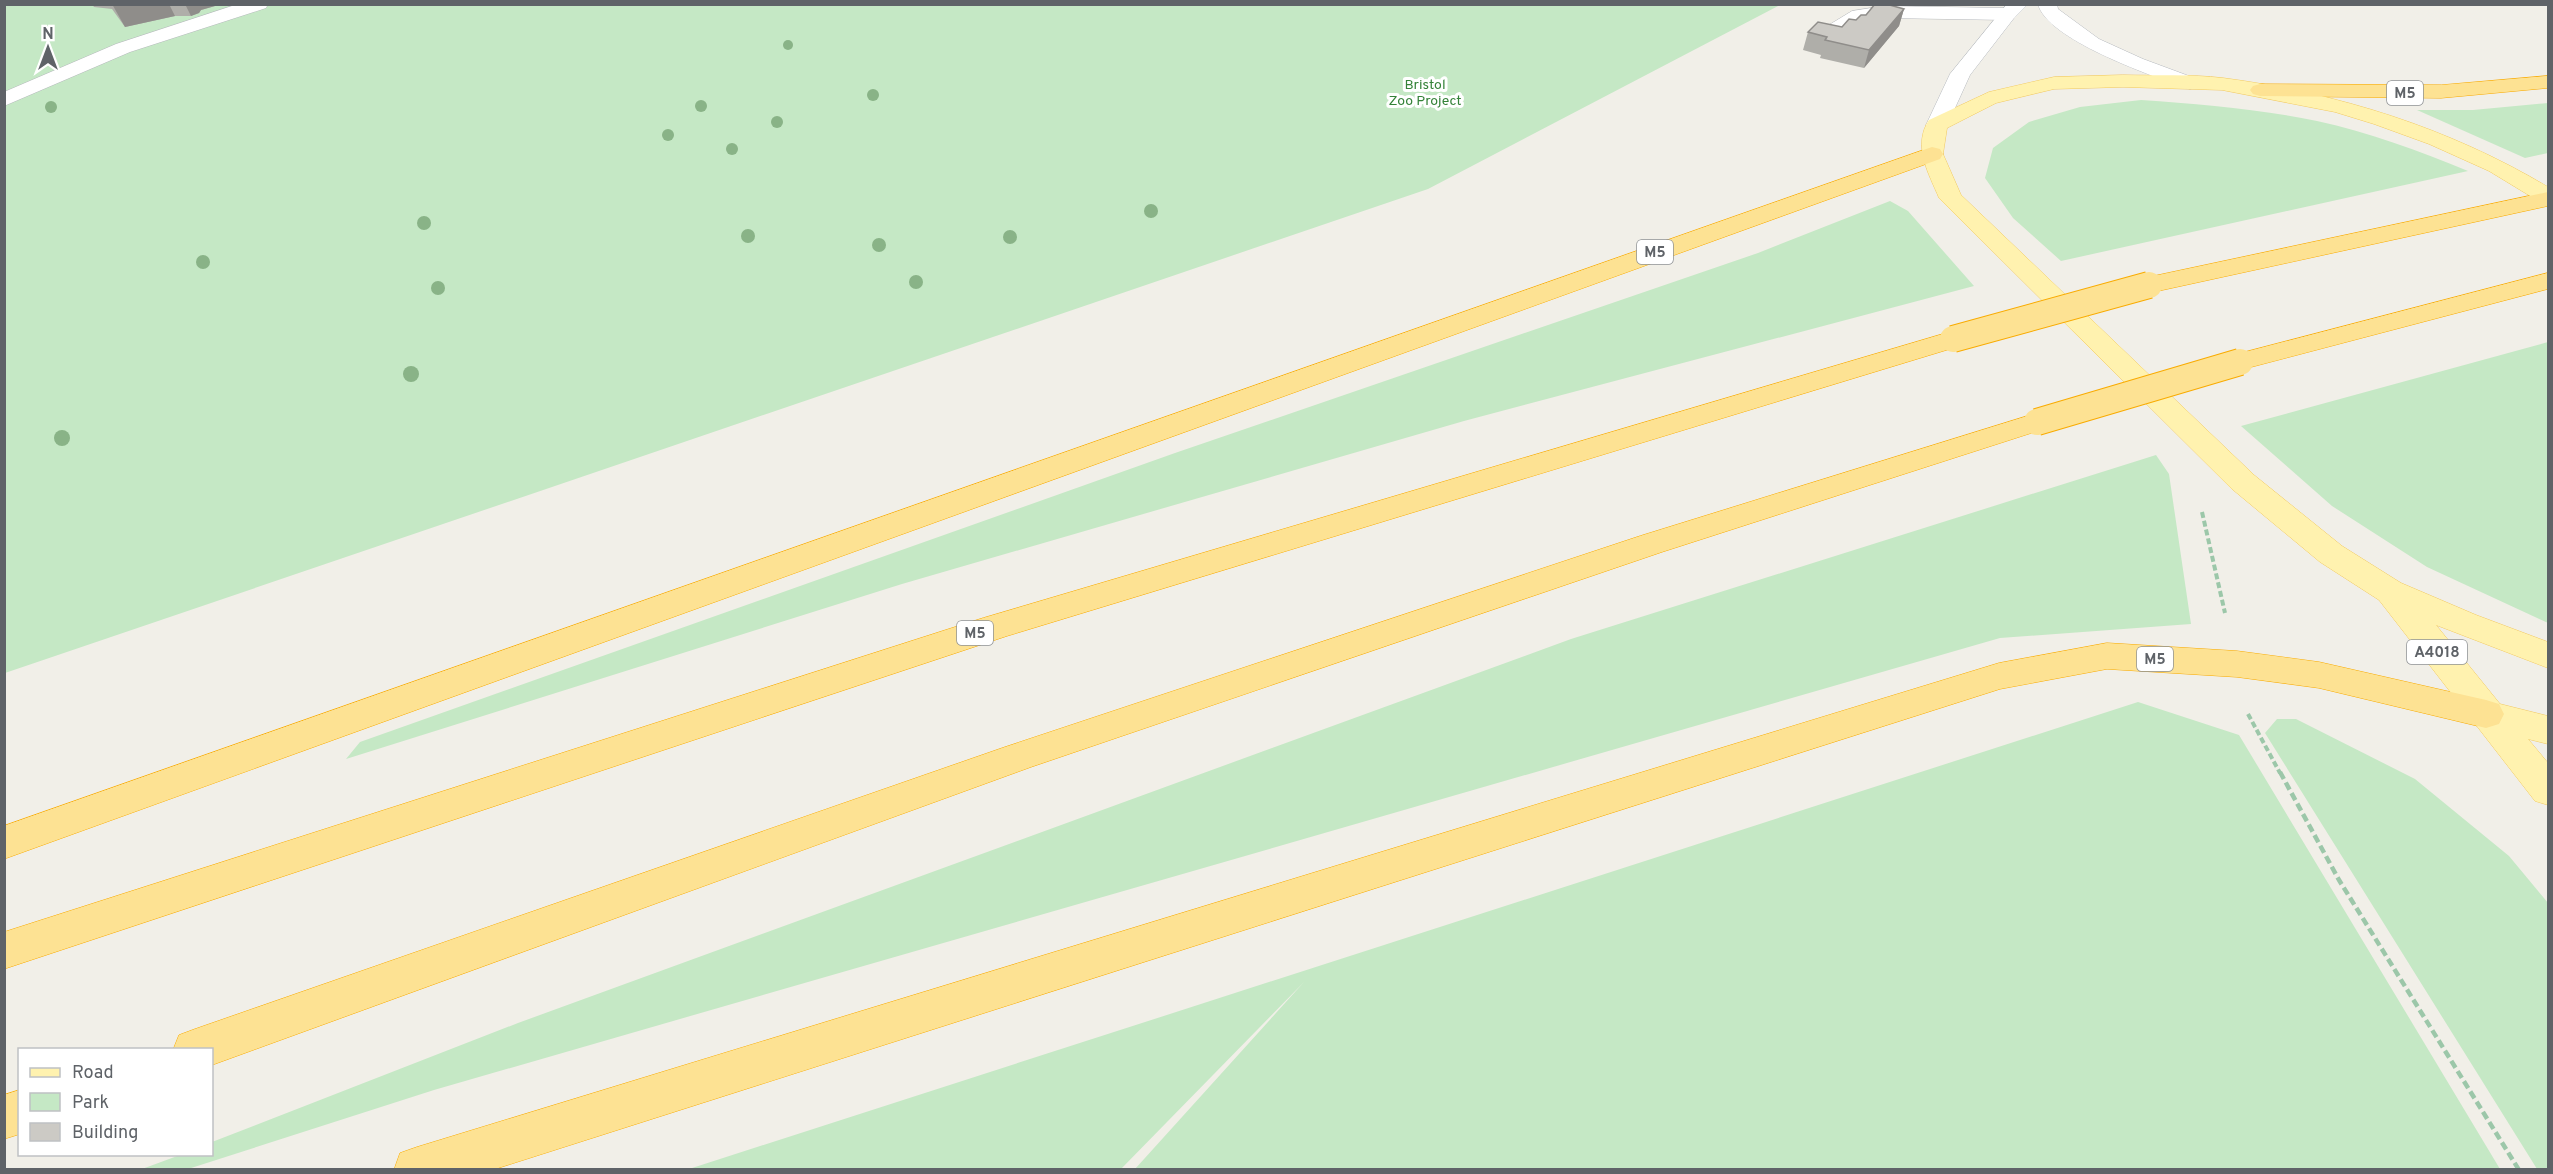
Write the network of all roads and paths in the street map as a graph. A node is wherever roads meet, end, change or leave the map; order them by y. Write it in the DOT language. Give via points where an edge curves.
graph roads {
  1 [pos="259,4"];
  2 [pos="2047,4"];
  3 [pos="2013,9"];
  4 [pos="1831,32"];
  5 [pos="2548,82"];
  6 [pos="2190,83"];
  7 [pos="2260,90"];
  8 [pos="4,100"];
  9 [pos="1937,125"];
  10 [pos="1932,154"];
  11 [pos="2548,198"];
  12 [pos="2548,281"];
  13 [pos="2200,506"];
  14 [pos="2389,591"];
  15 [pos="2548,655"];
  16 [pos="2236,664"];
  17 [pos="2486,714"];
  18 [pos="2548,730"];
  19 [pos="2548,790"];
  20 [pos="4,843"];
  21 [pos="4,951"];
  22 [pos="201,1048"];
  23 [pos="417,1170"];
  24 [pos="2519,1170"];
  1 -- 8 [label="main road" via="123,48"];
  2 -- 6 [label="main road" via="2049,12 2092,43"];
  3 -- 4 [label="main road" via="1859,15"];
  3 -- 9 [label="main road" via="1960,74"];
  5 -- 7 [label="highway, M5" via="2499,89 2385,94"];
  6 -- 7 [label="main road"];
  6 -- 9 [label="main road" via="2054,83 1989,98"];
  7 -- 11 [label="main road" via="2338,106 2437,139 2497,166"];
  9 -- 10 [label="main road"];
  10 -- 14 [label="main road" via="1951,198 2243,482 2331,554"];
  10 -- 20 [label="highway, M5"];
  11 -- 21 [label="highway, M5, bridge" via="2149,285 1953,339 995,627"];
  12 -- 22 [label="highway, bridge" via="2240,362 1651,544 1029,753"];
  13 -- 16 [label="path"];
  14 -- 15 [label="main road"];
  14 -- 17 [label="main road, A4018"];
  16 -- 17 [label="highway, M5" via="2319,675"];
  16 -- 23 [label="highway, M5" via="2107,656 2000,676"];
  16 -- 24 [label="path" via="2249,719 2339,880"];
  17 -- 18 [label="main road"];
  17 -- 19 [label="main road, A4018"];
}
